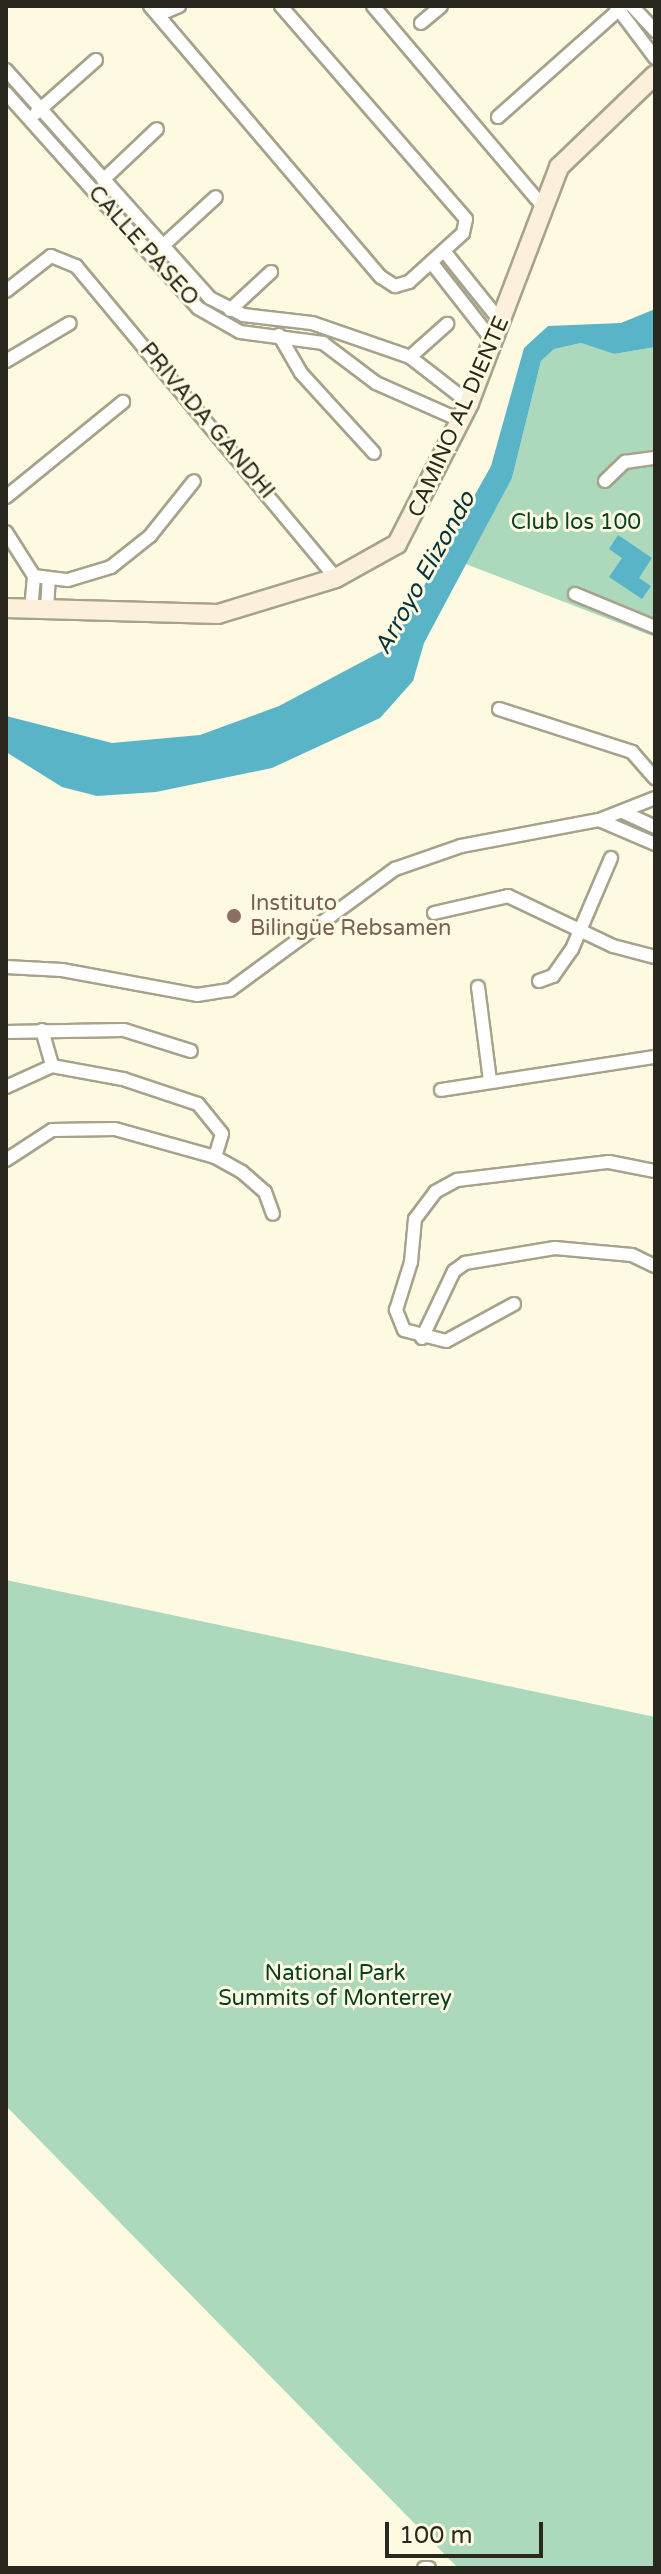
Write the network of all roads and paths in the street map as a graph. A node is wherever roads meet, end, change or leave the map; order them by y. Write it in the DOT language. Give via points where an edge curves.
graph roads {
  1 [pos="179,6"];
  2 [pos="281,6"];
  3 [pos="373,6"];
  4 [pos="441,6"];
  5 [pos="632,6"];
  6 [pos="619,7"];
  7 [pos="154,10"];
  8 [pos="421,23"];
  9 [pos="655,31"];
  10 [pos="655,58"];
  11 [pos="96,60"];
  12 [pos="6,70"];
  13 [pos="655,75"];
  14 [pos="6,93"];
  15 [pos="34,115"];
  16 [pos="498,117"];
  17 [pos="157,129"];
  18 [pos="103,180"];
  19 [pos="216,197"];
  20 [pos="545,209"];
  21 [pos="444,251"];
  22 [pos="155,253"];
  23 [pos="431,262"];
  24 [pos="271,272"];
  25 [pos="6,291"];
  26 [pos="230,310"];
  27 [pos="276,322"];
  28 [pos="501,322"];
  29 [pos="70,323"];
  30 [pos="447,324"];
  31 [pos="280,340"];
  32 [pos="493,341"];
  33 [pos="364,346"];
  34 [pos="410,357"];
  35 [pos="6,361"];
  36 [pos="355,366"];
  37 [pos="123,402"];
  38 [pos="469,403"];
  39 [pos="462,421"];
  40 [pos="374,453"];
  41 [pos="655,458"];
  42 [pos="194,481"];
  43 [pos="605,481"];
  44 [pos="6,497"];
  45 [pos="6,532"];
  46 [pos="34,576"];
  47 [pos="336,578"];
  48 [pos="49,579"];
  49 [pos="575,594"];
  50 [pos="6,608"];
  51 [pos="39,611"];
  52 [pos="655,627"];
  53 [pos="499,709"];
  54 [pos="655,778"];
  55 [pos="655,798"];
  56 [pos="623,812"];
  57 [pos="599,820"];
  58 [pos="655,827"];
  59 [pos="655,844"];
  60 [pos="611,858"];
  61 [pos="434,913"];
  62 [pos="580,932"];
  63 [pos="655,957"];
  64 [pos="6,967"];
  65 [pos="539,981"];
  66 [pos="478,987"];
  67 [pos="42,1030"];
  68 [pos="6,1032"];
  69 [pos="191,1051"];
  70 [pos="655,1057"];
  71 [pos="52,1066"];
  72 [pos="490,1081"];
  73 [pos="6,1087"];
  74 [pos="441,1090"];
  75 [pos="215,1157"];
  76 [pos="6,1160"];
  77 [pos="655,1171"];
  78 [pos="273,1214"];
  79 [pos="655,1266"];
  80 [pos="514,1304"];
  81 [pos="422,1338"];
  1 -- 7 [label="street"];
  2 -- 21 [label="street" via="462,212 466,229"];
  3 -- 20 [label="street"];
  4 -- 8 [label="street"];
  5 -- 9 [label="street"];
  6 -- 10 [label="street"];
  6 -- 16 [label="street"];
  7 -- 23 [label="street" via="381,277 401,285"];
  11 -- 15 [label="street"];
  12 -- 15 [label="street"];
  13 -- 20 [label="street, CAMINO AL DIENTE" via="565,158"];
  14 -- 15 [label="street, CALLE PASEO"];
  15 -- 18 [label="street"];
  15 -- 22 [label="street, CALLE PASEO"];
  17 -- 18 [label="street"];
  18 -- 22 [label="street"];
  19 -- 22 [label="street"];
  20 -- 28 [label="street, CAMINO AL DIENTE"];
  21 -- 23 [label="street"];
  21 -- 28 [label="street"];
  22 -- 26 [label="street"];
  22 -- 31 [label="street, CALLE PASEO" via="189,300 224,325"];
  23 -- 32 [label="street"];
  24 -- 26 [label="street"];
  25 -- 47 [label="street, PRIVADA GANDHI" via="51,256 76,266"];
  26 -- 27 [label="street"];
  27 -- 31 [label="street"];
  27 -- 33 [label="street" via="324,327"];
  28 -- 32 [label="street, CAMINO AL DIENTE"];
  29 -- 35 [label="street"];
  30 -- 34 [label="street"];
  31 -- 36 [label="street, CALLE PASEO" via="323,343"];
  31 -- 40 [label="street" via="301,373"];
  32 -- 38 [label="street, CAMINO AL DIENTE"];
  33 -- 34 [label="street"];
  33 -- 36 [label="street"];
  34 -- 38 [label="street"];
  36 -- 39 [label="street, CALLE PASEO" via="392,392"];
  37 -- 44 [label="street"];
  38 -- 39 [label="street, CAMINO AL DIENTE"];
  39 -- 47 [label="street, CAMINO AL DIENTE" via="407,534 384,554"];
  41 -- 43 [label="street" via="625,462"];
  42 -- 48 [label="street" via="150,536 111,567"];
  45 -- 46 [label="street"];
  46 -- 48 [label="street"];
  46 -- 51 [label="street"];
  47 -- 51 [label="street, CAMINO AL DIENTE" via="218,614"];
  48 -- 51 [label="street"];
  49 -- 52 [label="street"];
  50 -- 51 [label="street, CAMINO AL DIENTE"];
  53 -- 54 [label="street" via="632,752"];
  55 -- 56 [label="street"];
  56 -- 57 [label="street"];
  56 -- 58 [label="street"];
  57 -- 59 [label="street"];
  57 -- 64 [label="street" via="461,846 395,869 230,990 197,995 62,970"];
  60 -- 62 [label="street"];
  61 -- 62 [label="street" via="508,896"];
  62 -- 63 [label="street"];
  62 -- 65 [label="street" via="560,969"];
  66 -- 72 [label="street"];
  67 -- 68 [label="street"];
  67 -- 69 [label="street" via="124,1030"];
  67 -- 71 [label="street"];
  70 -- 72 [label="street"];
  71 -- 73 [label="street"];
  71 -- 75 [label="street" via="123,1079 198,1104 222,1134"];
  72 -- 74 [label="street"];
  75 -- 76 [label="street" via="91,1126 31,1139"];
  75 -- 78 [label="street" via="256,1182"];
  77 -- 81 [label="street" via="609,1162 457,1180 439,1188 415,1219 411,1262 397,1302 404,1330"];
  79 -- 81 [label="street" via="632,1255 555,1248 465,1263 454,1271"];
  80 -- 81 [label="street" via="446,1341"];
}
